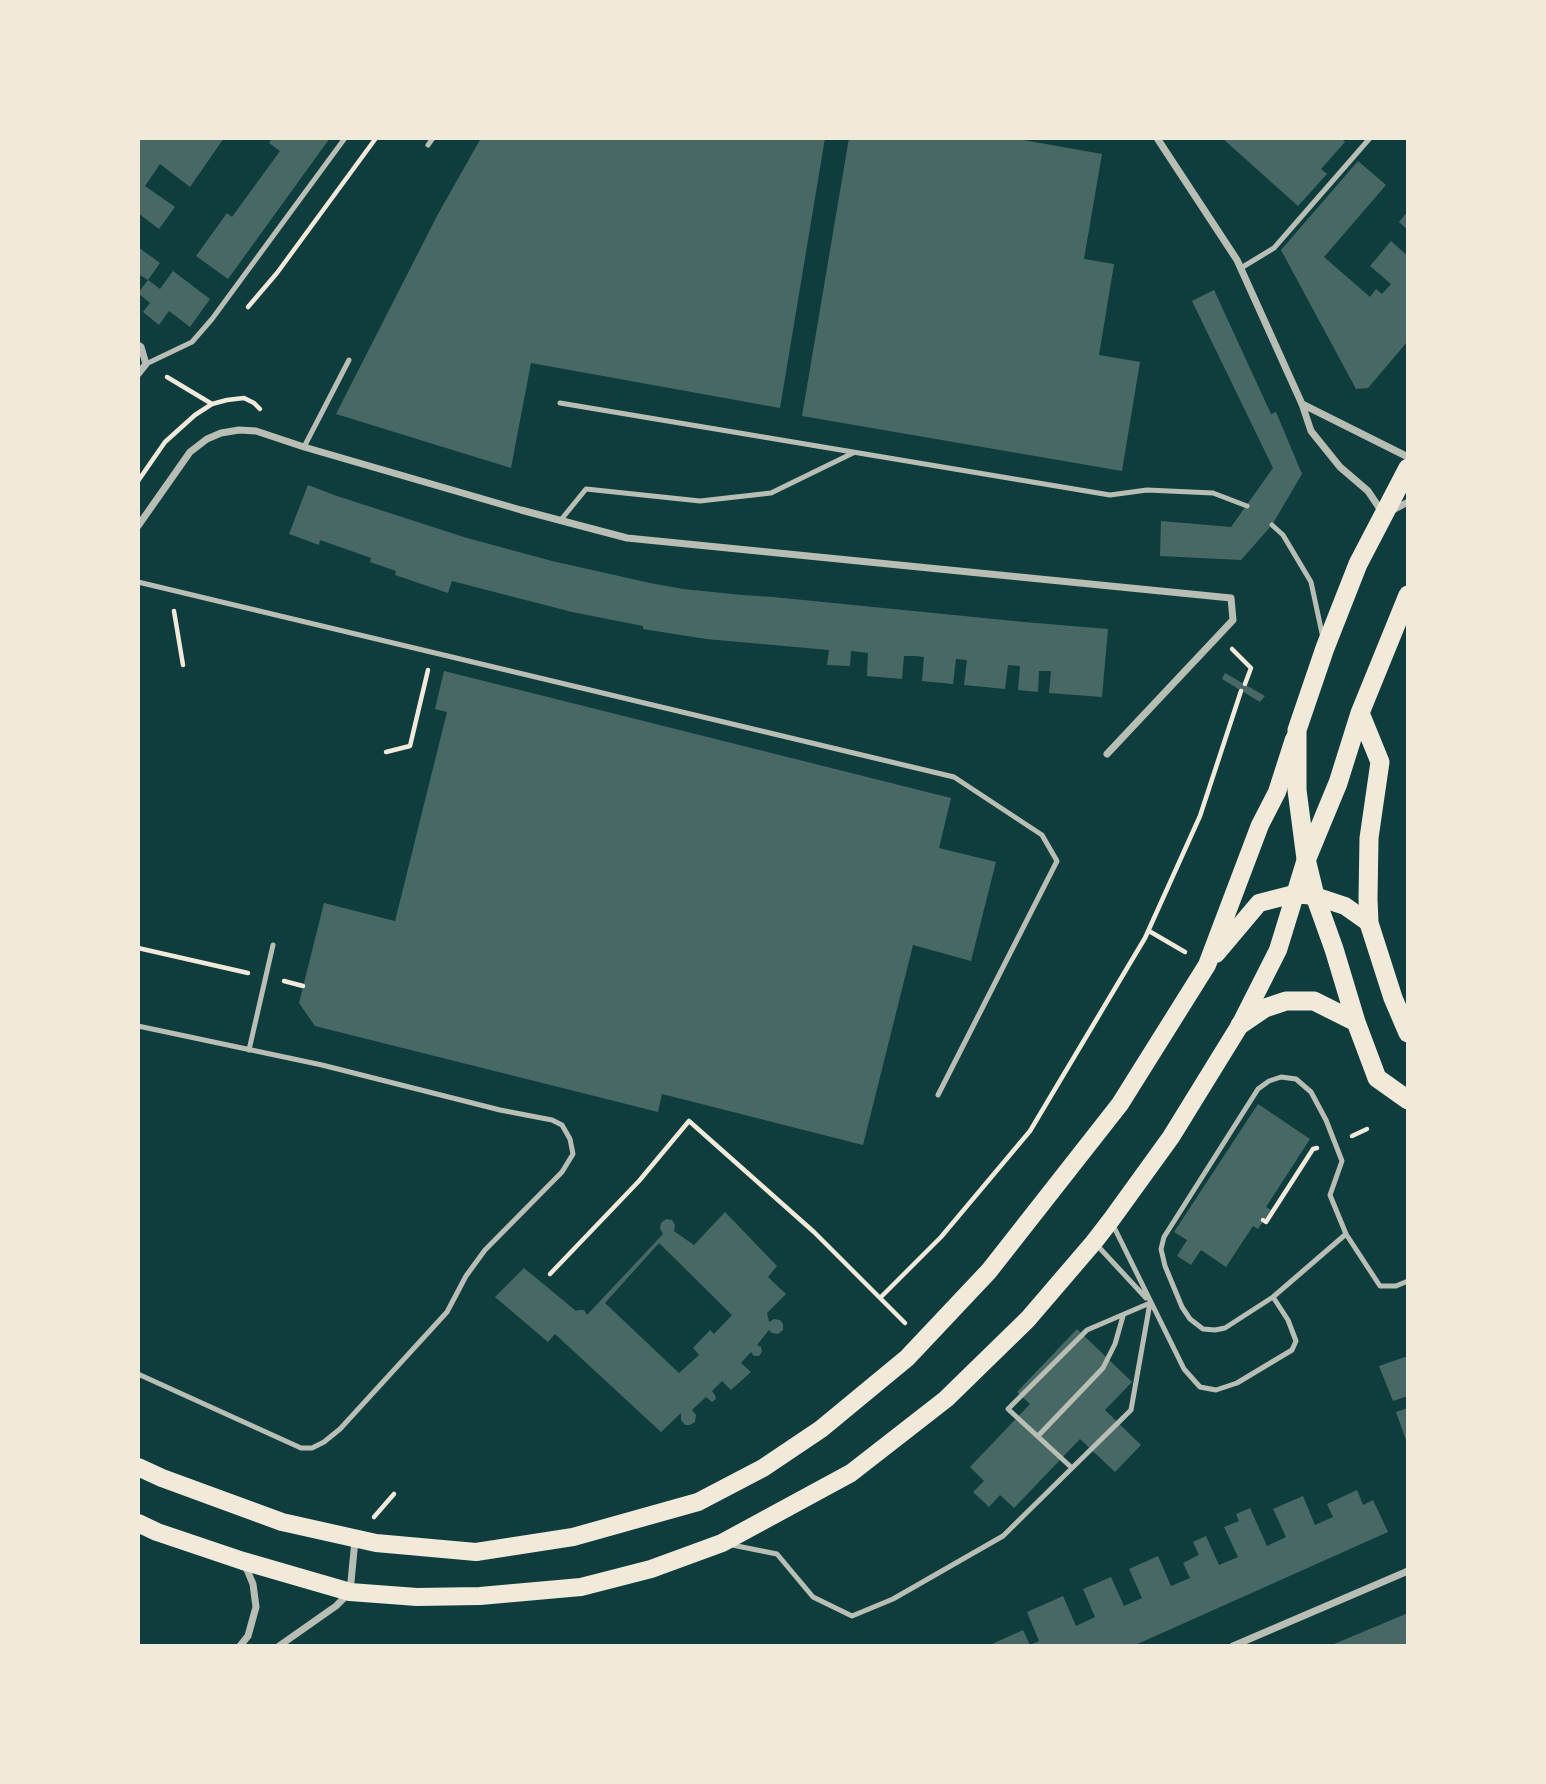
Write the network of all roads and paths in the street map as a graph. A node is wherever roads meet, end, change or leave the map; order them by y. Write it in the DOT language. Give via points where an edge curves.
graph roads {
  1 [pos="345,138"];
  2 [pos="376,138"];
  3 [pos="433,138"];
  4 [pos="1157,138"];
  5 [pos="1370,138"];
  6 [pos="428,145"];
  7 [pos="1241,268"];
  8 [pos="212,319"];
  9 [pos="138,345"];
  10 [pos="349,360"];
  11 [pos="146,364"];
  12 [pos="138,374"];
  13 [pos="560,403"];
  14 [pos="212,404"];
  15 [pos="1302,404"];
  16 [pos="304,447"];
  17 [pos="855,452"];
  18 [pos="1408,457"];
  19 [pos="1408,468"];
  20 [pos="1408,502"];
  21 [pos="1247,506"];
  22 [pos="1384,515"];
  23 [pos="560,521"];
  24 [pos="1272,525"];
  25 [pos="138,526"];
  26 [pos="138,582"];
  27 [pos="170,589"];
  28 [pos="1408,596"];
  29 [pos="1219,636"];
  30 [pos="1325,648"];
  31 [pos="183,665"];
  32 [pos="429,666"];
  33 [pos="1245,684"];
  34 [pos="1241,691"];
  35 [pos="1360,713"];
  36 [pos="1297,730"];
  37 [pos="386,752"];
  38 [pos="1107,754"];
  39 [pos="1306,859"];
  40 [pos="1294,894"];
  41 [pos="1315,896"];
  42 [pos="1369,922"];
  43 [pos="1149,931"];
  44 [pos="274,945"];
  45 [pos="138,948"];
  46 [pos="1207,965"];
  47 [pos="267,977"];
  48 [pos="303,986"];
  49 [pos="1356,1022"];
  50 [pos="1240,1025"];
  51 [pos="138,1026"];
  52 [pos="1408,1033"];
  53 [pos="249,1050"];
  54 [pos="938,1095"];
  55 [pos="1408,1100"];
  56 [pos="1367,1129"];
  57 [pos="1336,1143"];
  58 [pos="1111,1220"];
  59 [pos="1263,1220"];
  60 [pos="1346,1234"];
  61 [pos="1094,1242"];
  62 [pos="550,1274"];
  63 [pos="1408,1281"];
  64 [pos="881,1297"];
  65 [pos="1273,1297"];
  66 [pos="1150,1303"];
  67 [pos="1123,1316"];
  68 [pos="923,1341"];
  69 [pos="138,1374"];
  70 [pos="1038,1436"];
  71 [pos="138,1467"];
  72 [pos="1072,1468"];
  73 [pos="138,1523"];
  74 [pos="356,1539"];
  75 [pos="722,1543"];
  76 [pos="243,1561"];
  77 [pos="1408,1571"];
  78 [pos="350,1592"];
  79 [pos="240,1646"];
  80 [pos="279,1646"];
  81 [pos="1233,1646"];
  1 -- 8 [label="lane"];
  2 -- 8 [label="path" via="251,305 225,320"];
  3 -- 6 [label="lane"];
  4 -- 7 [label="street"];
  5 -- 7 [label="lane" via="1274,248"];
  7 -- 15 [label="street"];
  8 -- 11 [label="lane" via="192,342"];
  9 -- 11 [label="street"];
  10 -- 16 [label="lane"];
  11 -- 12 [label="street"];
  11 -- 14 [label="path"];
  13 -- 17 [label="lane"];
  15 -- 18 [label="street"];
  15 -- 22 [label="street" via="1311,431 1340,467 1368,491"];
  16 -- 23 [label="street"];
  16 -- 25 [label="street" via="256,431 239,430 206,439 190,452"];
  17 -- 21 [label="lane" via="1110,495 1147,490 1213,494"];
  17 -- 23 [label="lane" via="771,493 700,501 586,489"];
  19 -- 22 [label="highway"];
  20 -- 22 [label="street"];
  22 -- 30 [label="highway" via="1358,564"];
  23 -- 29 [label="street" via="627,538 1231,598 1233,621"];
  24 -- 30 [label="lane" via="1311,582"];
  26 -- 27 [label="lane"];
  27 -- 31 [label="path"];
  27 -- 54 [label="lane" via="954,777 1042,835 1057,861"];
  28 -- 35 [label="highway"];
  29 -- 33 [label="path" via="1251,668"];
  29 -- 38 [label="street"];
  30 -- 36 [label="highway"];
  32 -- 37 [label="path" via="410,746"];
  34 -- 43 [label="path" via="1200,816"];
  35 -- 39 [label="highway" via="1338,783"];
  35 -- 42 [label="highway" via="1380,762 1369,838"];
  36 -- 39 [label="highway" via="1297,790"];
  36 -- 46 [label="main road"];
  39 -- 40 [label="main road"];
  39 -- 41 [label="highway"];
  40 -- 41 [label="main road"];
  40 -- 46 [label="main road" via="1259,903"];
  40 -- 50 [label="main road" via="1278,950"];
  41 -- 42 [label="main road" via="1345,906"];
  41 -- 49 [label="highway"];
  42 -- 52 [label="highway"];
  43 -- 46 [label="path"];
  43 -- 64 [label="path" via="1030,1131 941,1237"];
  44 -- 47 [label="lane"];
  45 -- 47 [label="path"];
  46 -- 68 [label="main road" via="1120,1104 989,1271"];
  47 -- 48 [label="path"];
  47 -- 53 [label="lane"];
  49 -- 50 [label="highway" via="1314,1001 1286,1001"];
  49 -- 55 [label="highway" via="1377,1079"];
  50 -- 58 [label="main road" via="1171,1137"];
  51 -- 53 [label="lane"];
  53 -- 69 [label="lane" via="552,1120 562,1125 573,1154 562,1172 485,1250 447,1312 324,1442 301,1448"];
  56 -- 57 [label="path"];
  57 -- 59 [label="path" via="1313,1149 1266,1222"];
  57 -- 60 [label="lane" via="1342,1161 1330,1195"];
  57 -- 65 [label="lane" via="1311,1092 1296,1079 1269,1081 1258,1089 1164,1237 1165,1266 1182,1307 1203,1329 1224,1328"];
  58 -- 61 [label="main road"];
  58 -- 66 [label="lane"];
  60 -- 63 [label="lane" via="1380,1286"];
  60 -- 65 [label="lane"];
  61 -- 66 [label="lane"];
  61 -- 75 [label="main road" via="1028,1319 946,1399 851,1473"];
  62 -- 64 [label="path" via="689,1121"];
  64 -- 68 [label="path"];
  65 -- 66 [label="lane" via="1296,1341 1292,1350 1237,1383 1216,1390 1200,1387 1184,1369"];
  66 -- 67 [label="lane"];
  66 -- 72 [label="lane" via="1131,1410"];
  67 -- 70 [label="lane" via="1103,1368"];
  67 -- 70 [label="lane" via="1087,1330 1008,1409"];
  68 -- 74 [label="main road" via="821,1429 763,1468 698,1502 573,1537 476,1552"];
  70 -- 72 [label="lane"];
  71 -- 74 [label="main road" via="282,1522"];
  72 -- 75 [label="lane" via="1003,1536 893,1599 852,1616 813,1597 777,1554"];
  73 -- 76 [label="main road"];
  74 -- 78 [label="street"];
  75 -- 78 [label="main road" via="652,1569 581,1587 480,1596"];
  76 -- 78 [label="main road"];
  76 -- 79 [label="street" via="256,1607 248,1636"];
  77 -- 81 [label="street"];
  78 -- 80 [label="street"];
}
